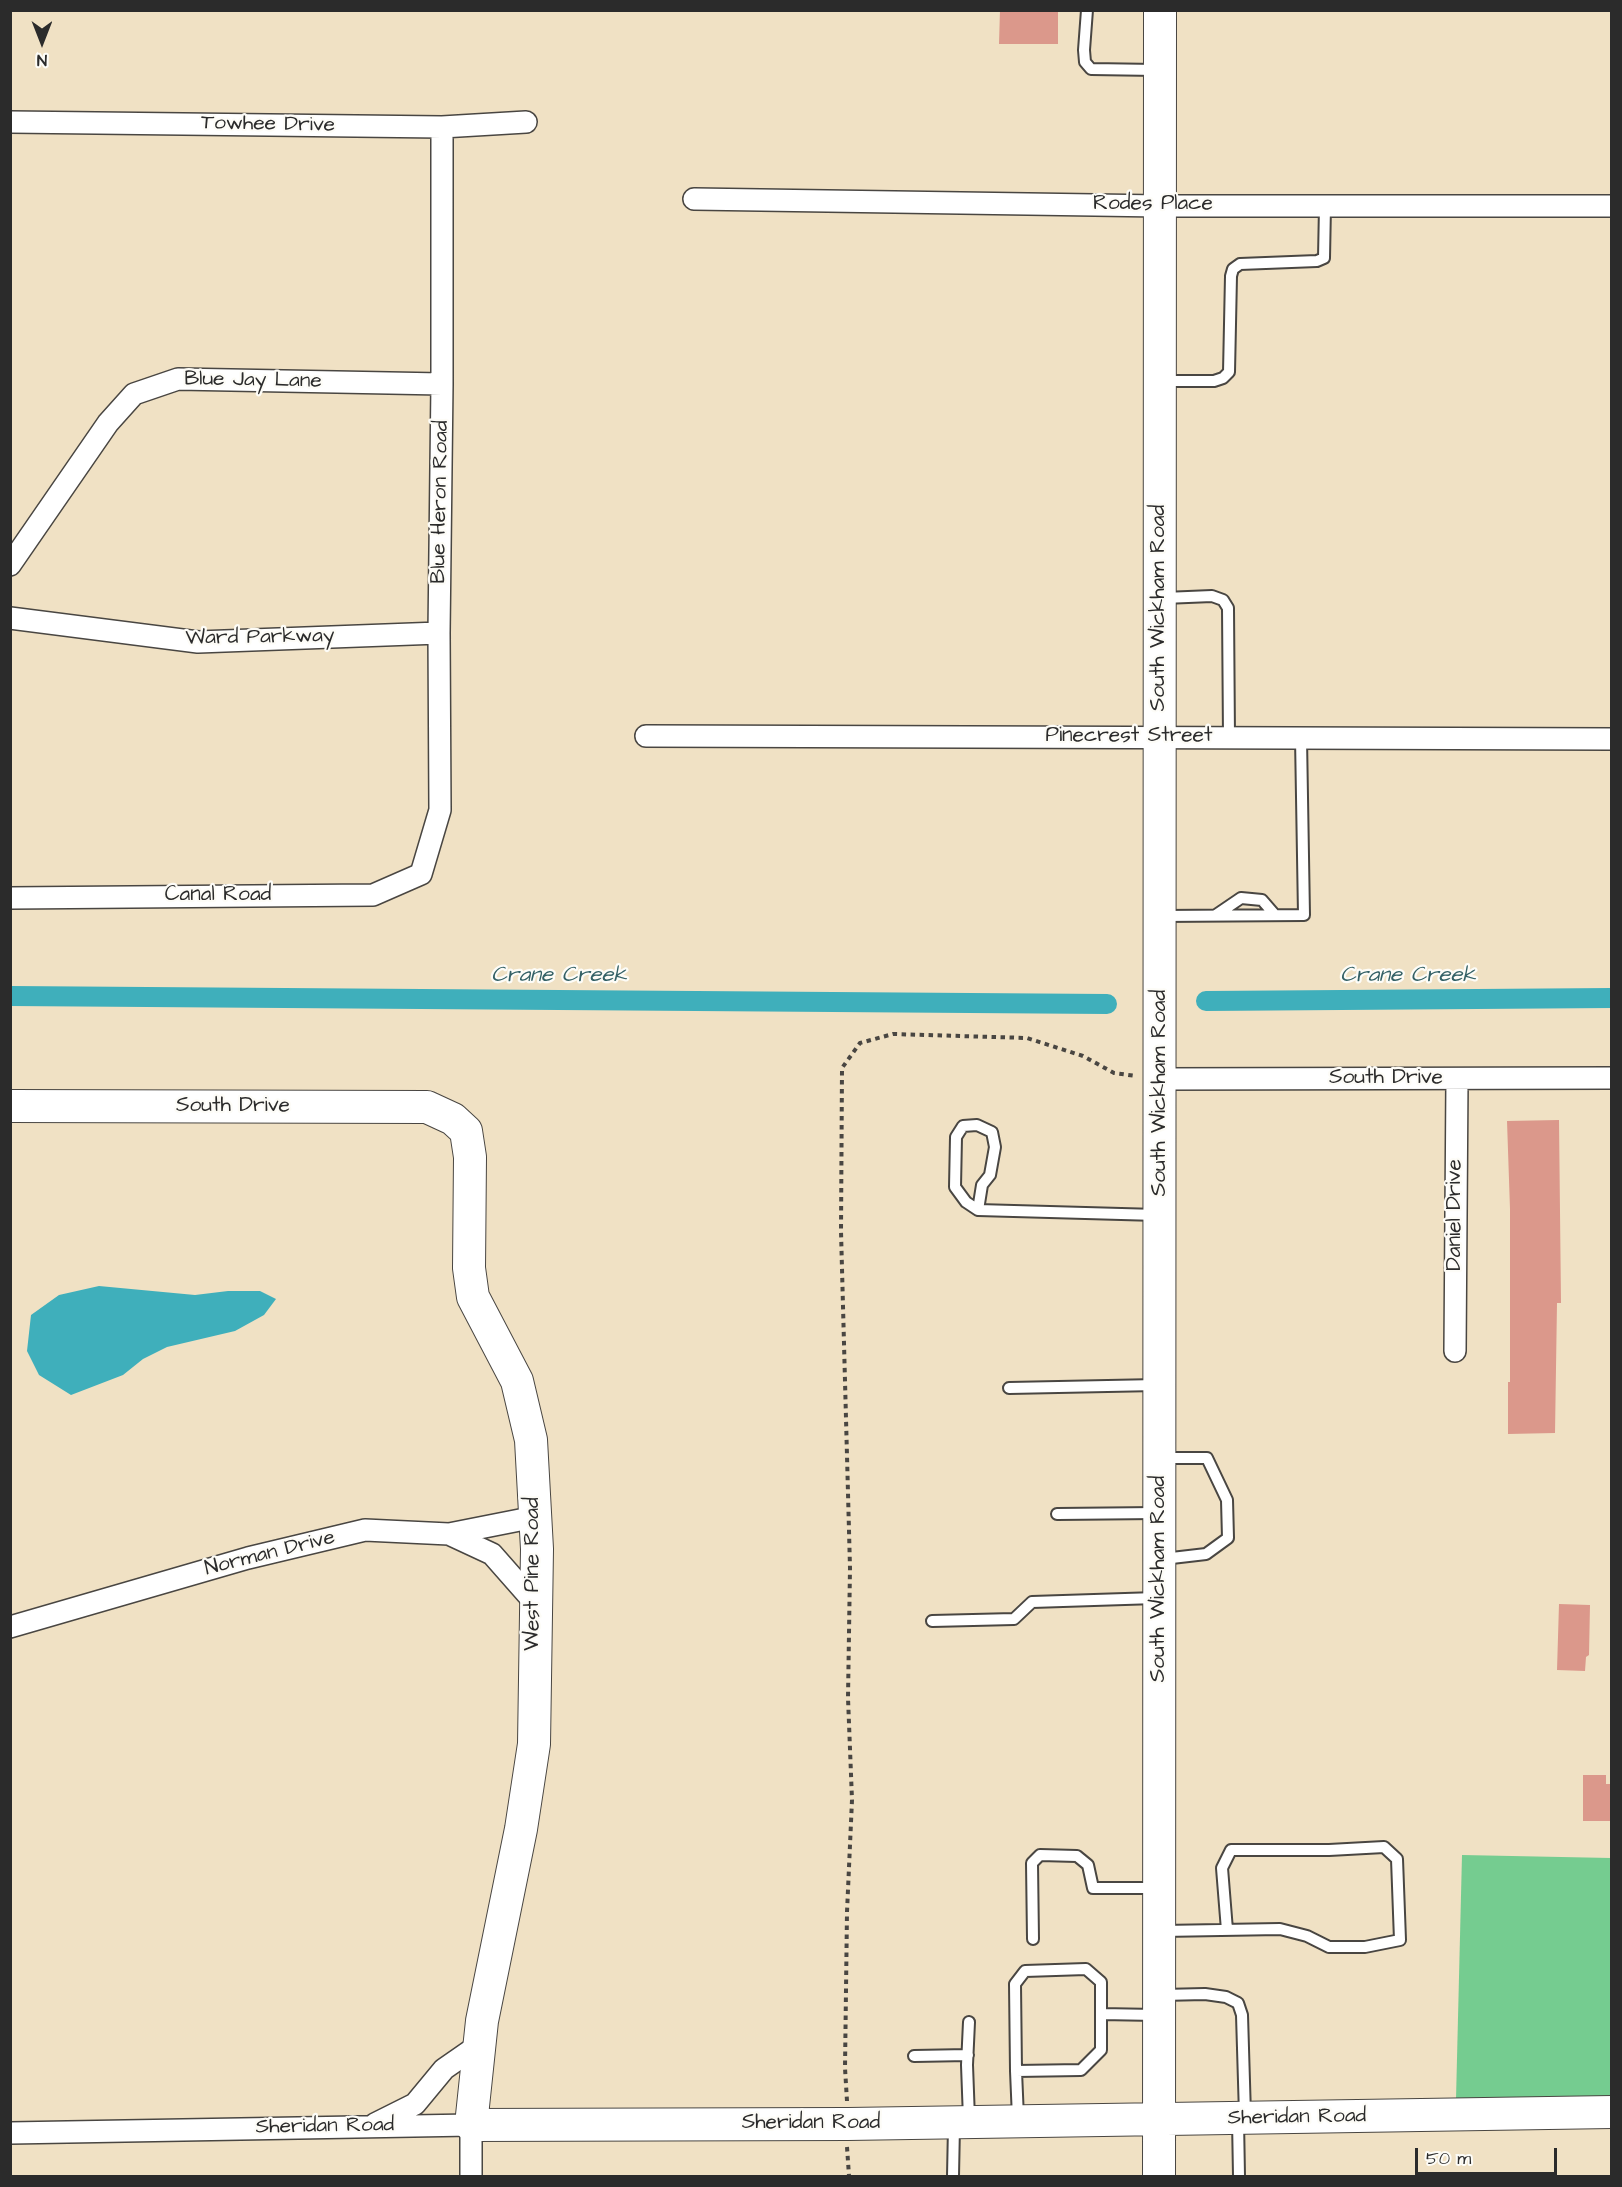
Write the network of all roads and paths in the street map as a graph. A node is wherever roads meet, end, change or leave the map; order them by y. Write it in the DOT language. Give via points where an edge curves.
graph roads {
  1 [pos="1087,10"];
  2 [pos="1160,10"];
  3 [pos="1160,70"];
  4 [pos="10,122"];
  5 [pos="526,122"];
  6 [pos="442,128"];
  7 [pos="694,200"];
  8 [pos="1161,206"];
  9 [pos="1325,206"];
  10 [pos="1611,206"];
  11 [pos="1160,381"];
  12 [pos="442,384"];
  13 [pos="10,565"];
  14 [pos="1160,598"];
  15 [pos="10,618"];
  16 [pos="439,633"];
  17 [pos="646,736"];
  18 [pos="1160,737"];
  19 [pos="1229,738"];
  20 [pos="1301,738"];
  21 [pos="1611,739"];
  22 [pos="421,873"];
  23 [pos="10,898"];
  24 [pos="1216,915"];
  25 [pos="1275,915"];
  26 [pos="1161,916"];
  27 [pos="1611,1078"];
  28 [pos="1161,1079"];
  29 [pos="1456,1079"];
  30 [pos="10,1106"];
  31 [pos="453,1119"];
  32 [pos="978,1210"];
  33 [pos="1161,1215"];
  34 [pos="1455,1351"];
  35 [pos="1160,1385"];
  36 [pos="1009,1388"];
  37 [pos="1160,1458"];
  38 [pos="1160,1512"];
  39 [pos="1057,1514"];
  40 [pos="535,1517"];
  41 [pos="448,1534"];
  42 [pos="1160,1559"];
  43 [pos="1160,1598"];
  44 [pos="536,1604"];
  45 [pos="932,1621"];
  46 [pos="10,1627"];
  47 [pos="1159,1888"];
  48 [pos="1227,1930"];
  49 [pos="1159,1931"];
  50 [pos="1034,1939"];
  51 [pos="1159,2005"];
  52 [pos="1101,2014"];
  53 [pos="969,2022"];
  54 [pos="480,2043"];
  55 [pos="914,2055"];
  56 [pos="968,2055"];
  57 [pos="1016,2071"];
  58 [pos="1611,2112"];
  59 [pos="1242,2119"];
  60 [pos="1159,2121"];
  61 [pos="1018,2122"];
  62 [pos="962,2123"];
  63 [pos="848,2124"];
  64 [pos="471,2125"];
  65 [pos="370,2127"];
  66 [pos="10,2133"];
  67 [pos="471,2176"];
  68 [pos="953,2176"];
  69 [pos="1159,2176"];
  70 [pos="1239,2176"];
  1 -- 3 [label="lane" via="1084,50 1085,62 1091,69"];
  2 -- 3 [label="street, South Wickham Road"];
  3 -- 8 [label="street, South Wickham Road"];
  4 -- 6 [label="street, Towhee Drive"];
  5 -- 6 [label="street, Towhee Drive"];
  6 -- 12 [label="street, Blue Heron Road"];
  7 -- 8 [label="street, Rodes Place"];
  8 -- 9 [label="street, Rodes Place"];
  8 -- 11 [label="street, South Wickham Road"];
  9 -- 10 [label="street, Rodes Place"];
  9 -- 11 [label="lane" via="1324,258 1240,264 1233,269 1229,372 1214,381"];
  11 -- 14 [label="street, South Wickham Road"];
  12 -- 13 [label="street, Blue Jay Lane" via="178,379 134,394 108,423"];
  12 -- 16 [label="street, Blue Heron Road"];
  14 -- 18 [label="street, South Wickham Road"];
  14 -- 19 [label="lane" via="1212,596 1223,600 1227,608"];
  15 -- 16 [label="street, Ward Parkway" via="198,642"];
  16 -- 22 [label="street, Blue Heron Road" via="440,810"];
  17 -- 18 [label="street, Pinecrest Street"];
  18 -- 19 [label="street, Pinecrest Street"];
  18 -- 26 [label="street, South Wickham Road"];
  19 -- 20 [label="street, Pinecrest Street"];
  20 -- 21 [label="street, Pinecrest Street"];
  20 -- 25 [label="lane" via="1304,915"];
  22 -- 23 [label="street, Canal Road" via="373,895"];
  24 -- 25 [label="lane"];
  24 -- 25 [label="lane" via="1241,898 1262,900"];
  24 -- 26 [label="lane"];
  26 -- 28 [label="street, South Wickham Road"];
  27 -- 29 [label="street, South Drive"];
  28 -- 29 [label="street, South Drive"];
  28 -- 33 [label="street, South Wickham Road"];
  28 -- 63 [label="path" via="1114,1073 1083,1056 1027,1038 893,1034 860,1043 842,1068 841,1243 852,1800 845,2068"];
  29 -- 34 [label="street, Daniel Drive"];
  30 -- 31 [label="street, South Drive" via="427,1107"];
  31 -- 40 [label="street, West Pine Road" via="466,1131 470,1157 469,1268 474,1297 517,1381 531,1440"];
  32 -- 32 [label="lane" via="995,1147 992,1132 977,1125 963,1126 956,1137 954,1187"];
  32 -- 33 [label="lane"];
  33 -- 35 [label="street, South Wickham Road"];
  35 -- 36 [label="lane"];
  35 -- 37 [label="street, South Wickham Road"];
  37 -- 38 [label="street, South Wickham Road"];
  37 -- 42 [label="lane" via="1206,1458 1227,1500 1227,1538 1206,1554"];
  38 -- 39 [label="lane"];
  38 -- 42 [label="street, South Wickham Road"];
  40 -- 41 [label="street, Norman Drive"];
  40 -- 44 [label="street, West Pine Road"];
  41 -- 44 [label="street" via="492,1554"];
  41 -- 46 [label="street, Norman Drive" via="365,1530 248,1558"];
  42 -- 43 [label="street, South Wickham Road"];
  43 -- 45 [label="lane" via="1032,1602 1014,1619"];
  43 -- 47 [label="street, South Wickham Road"];
  44 -- 54 [label="street, West Pine Road" via="534,1744"];
  47 -- 49 [label="street, South Wickham Road"];
  47 -- 50 [label="lane" via="1093,1888 1088,1865 1077,1856 1040,1855 1032,1863"];
  48 -- 48 [label="lane" via="1280,1929 1329,1947 1365,1947 1400,1940 1397,1858 1384,1847 1232,1850 1222,1868"];
  48 -- 49 [label="lane"];
  49 -- 51 [label="street, South Wickham Road"];
  51 -- 52 [label="lane"];
  51 -- 59 [label="lane" via="1205,1994 1238,2003 1242,2015"];
  51 -- 60 [label="street, South Wickham Road"];
  52 -- 57 [label="lane" via="1101,2049 1081,2070"];
  52 -- 57 [label="lane" via="1101,1982 1086,1969 1025,1971 1015,1984"];
  53 -- 56 [label="lane"];
  54 -- 64 [label="street, West Pine Road"];
  54 -- 65 [label="street" via="444,2069 415,2104"];
  55 -- 56 [label="lane"];
  56 -- 62 [label="lane"];
  57 -- 61 [label="lane"];
  58 -- 59 [label="street, Sheridan Road"];
  59 -- 60 [label="street, Sheridan Road"];
  59 -- 70 [label="lane"];
  60 -- 61 [label="street, Sheridan Road"];
  60 -- 69 [label="street, South Wickham Road"];
  61 -- 62 [label="street, Sheridan Road"];
  62 -- 63 [label="street, Sheridan Road"];
  62 -- 68 [label="lane"];
  63 -- 64 [label="street, Sheridan Road"];
  64 -- 65 [label="street, Sheridan Road"];
  64 -- 67 [label="street, West Pine Road"];
  65 -- 66 [label="street, Sheridan Road"];
}
